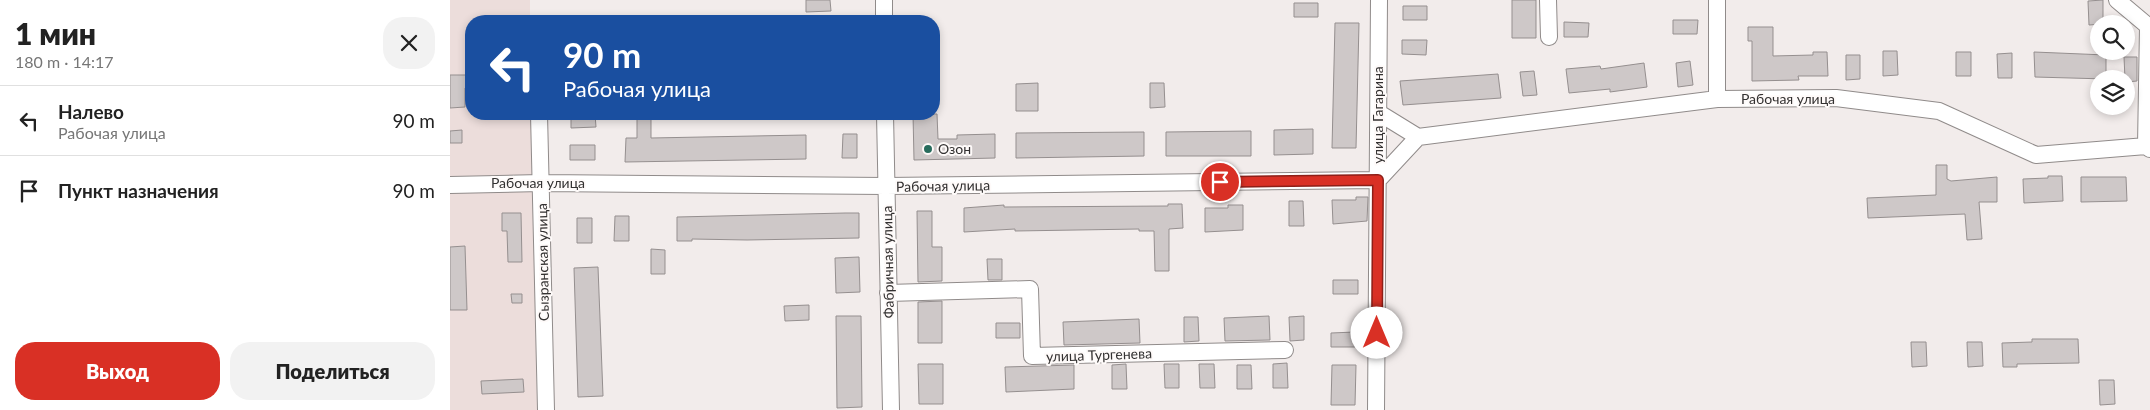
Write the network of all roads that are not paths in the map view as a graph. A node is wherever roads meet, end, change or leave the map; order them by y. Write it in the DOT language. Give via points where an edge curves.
graph roads {
  1 [pos="884,0"];
  2 [pos="1379,0"];
  3 [pos="1548,0"];
  4 [pos="1717,0"];
  5 [pos="2117,0"];
  6 [pos="884,15"];
  7 [pos="1549,37"];
  8 [pos="1716,99"];
  9 [pos="1378,113"];
  10 [pos="539,120"];
  11 [pos="885,120"];
  12 [pos="1418,137"];
  13 [pos="2148,148"];
  14 [pos="1378,180"];
  15 [pos="541,182"];
  16 [pos="450,185"];
  17 [pos="886,186"];
  18 [pos="888,293"];
  19 [pos="1285,350"];
  20 [pos="546,410"];
  21 [pos="891,410"];
  22 [pos="1376,410"];
  1 -- 6 [label="street"];
  2 -- 9 [label="street, улица Гагарина"];
  3 -- 7 [label="street"];
  4 -- 8 [label="street"];
  5 -- 13 [label="street" via="2148,26"];
  8 -- 12 [label="street, Рабочая улица"];
  8 -- 13 [label="street, Рабочая улица" via="1836,98 1940,111 2036,155"];
  9 -- 12 [label="street"];
  9 -- 14 [label="street, улица Гагарина"];
  10 -- 15 [label="street, Сызранская улица"];
  11 -- 17 [label="street, Фабричная улица"];
  12 -- 14 [label="street"];
  14 -- 17 [label="street, Рабочая улица"];
  14 -- 22 [label="street, улица Гагарина"];
  15 -- 16 [label="street, Рабочая улица"];
  15 -- 17 [label="street, Рабочая улица"];
  15 -- 20 [label="street, Сызранская улица"];
  17 -- 18 [label="street, Фабричная улица"];
  18 -- 19 [label="street, улица Тургенева" via="1030,289 1032,356"];
  18 -- 21 [label="street, Фабричная улица"];
}
